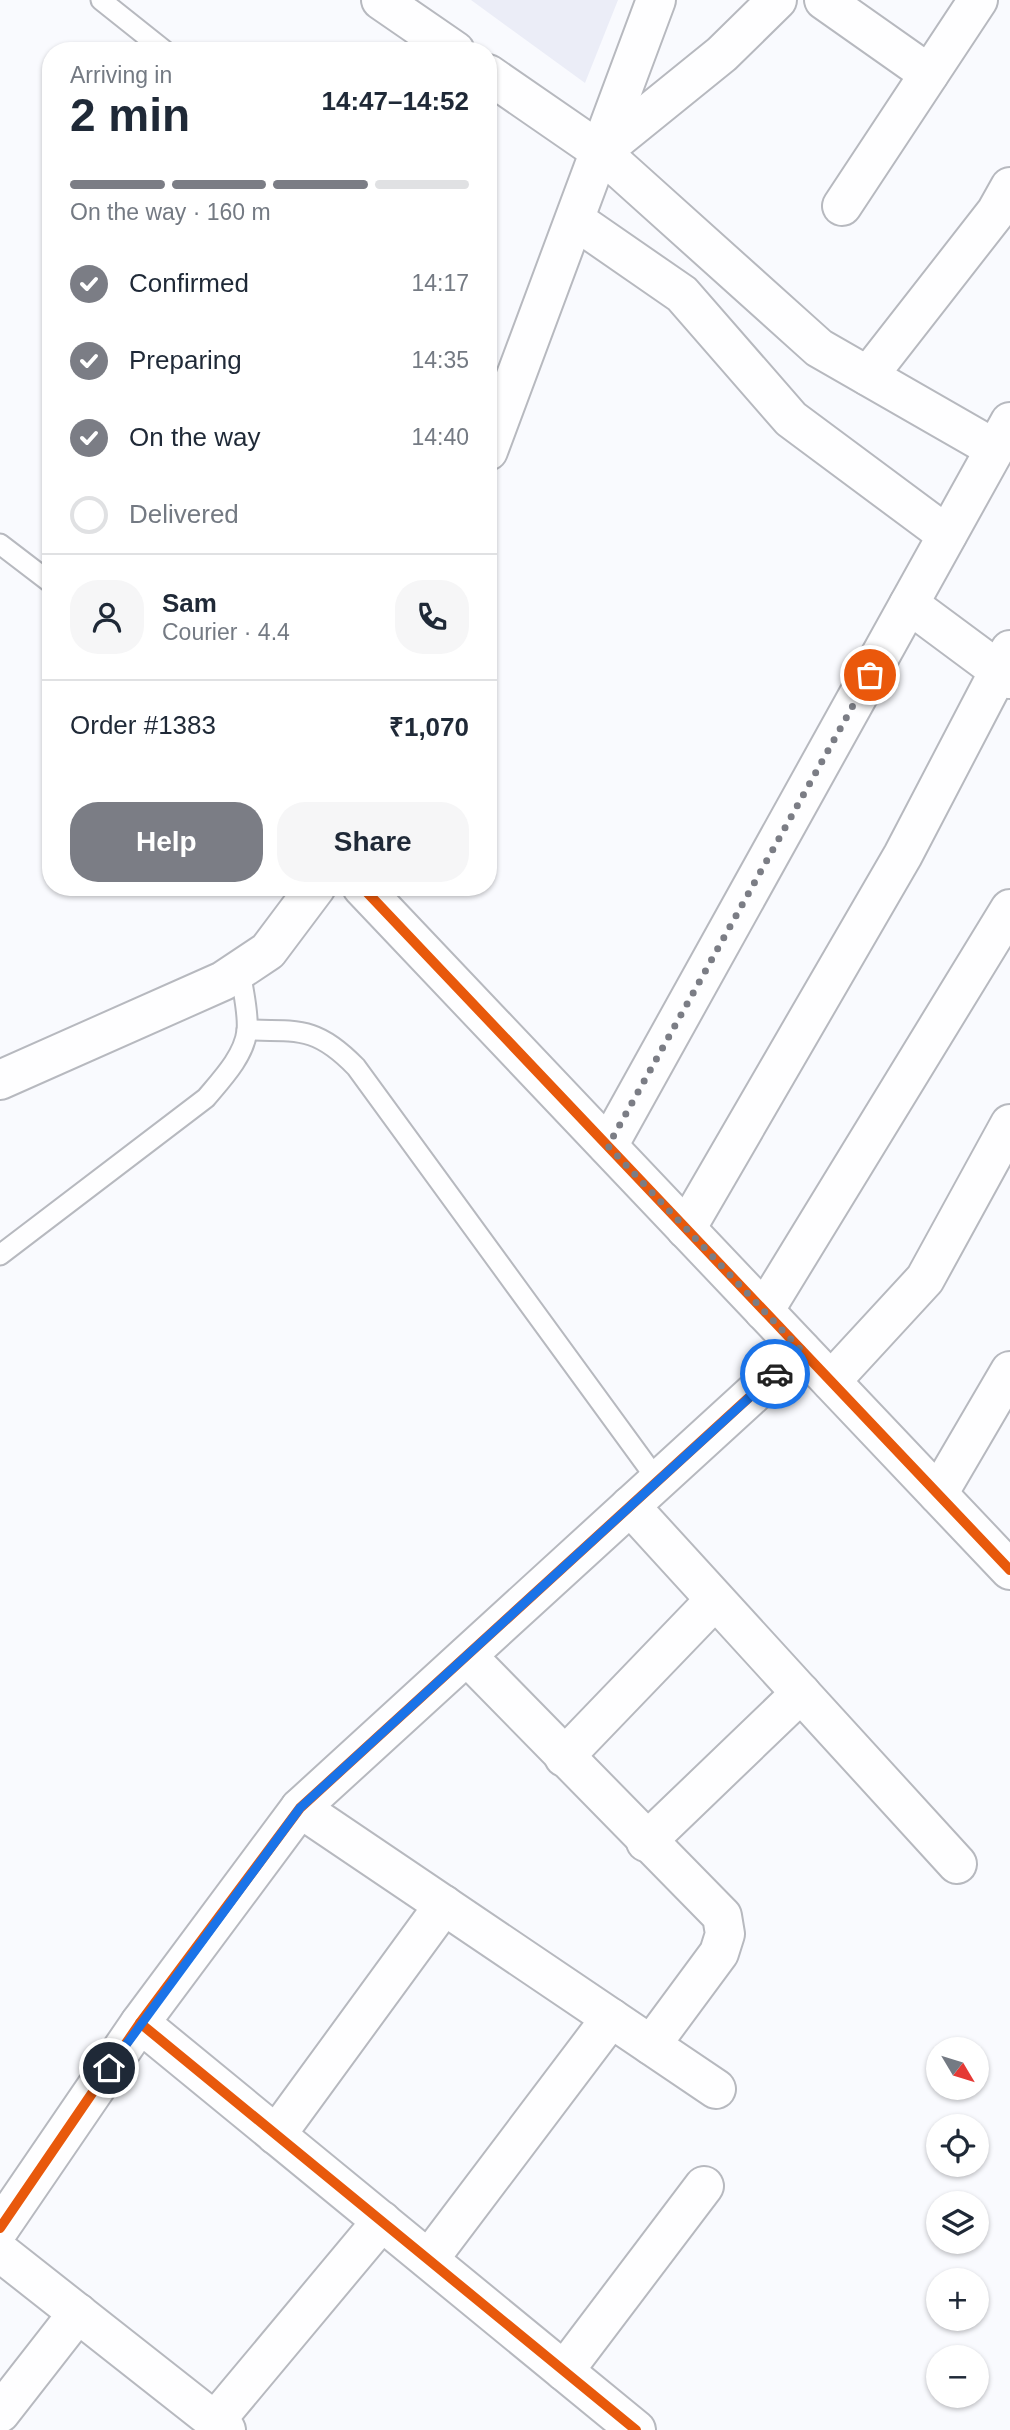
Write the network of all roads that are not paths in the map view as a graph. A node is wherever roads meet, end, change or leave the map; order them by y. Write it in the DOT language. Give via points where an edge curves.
graph roads {
  1 [pos="100,0"];
  2 [pos="381,0"];
  3 [pos="656,0"];
  4 [pos="777,0"];
  5 [pos="824,0"];
  6 [pos="978,0"];
  7 [pos="154,42"];
  8 [pos="442,42"];
  9 [pos="929,74"];
  10 [pos="497,80"];
  11 [pos="601,152"];
  12 [pos="1010,187"];
  13 [pos="842,206"];
  14 [pos="575,219"];
  15 [pos="868,376"];
  16 [pos="497,427"];
  17 [pos="1002,435"];
  18 [pos="947,535"];
  19 [pos="0,544"];
  20 [pos="42,576"];
  21 [pos="909,604"];
  22 [pos="1006,667"];
  23 [pos="309,896"];
  24 [pos="371,896"];
  25 [pos="1010,909"];
  26 [pos="240,969"];
  27 [pos="247,1030"];
  28 [pos="0,1080"];
  29 [pos="1010,1124"];
  30 [pos="608,1146"];
  31 [pos="686,1229"];
  32 [pos="0,1255"];
  33 [pos="764,1311"];
  34 [pos="801,1350"];
  35 [pos="1010,1371"];
  36 [pos="831,1381"];
  37 [pos="658,1481"];
  38 [pos="938,1494"];
  39 [pos="631,1506"];
  40 [pos="1010,1570"];
  41 [pos="715,1600"];
  42 [pos="467,1656"];
  43 [pos="801,1693"];
  44 [pos="564,1757"];
  45 [pos="300,1808"];
  46 [pos="646,1842"];
  47 [pos="957,1864"];
  48 [pos="444,1905"];
  49 [pos="611,2018"];
  50 [pos="140,2023"];
  51 [pos="650,2045"];
  52 [pos="716,2089"];
  53 [pos="276,2135"];
  54 [pos="704,2186"];
  55 [pos="382,2221"];
  56 [pos="0,2228"];
  57 [pos="0,2252"];
  58 [pos="429,2259"];
  59 [pos="78,2313"];
  60 [pos="564,2371"];
  61 [pos="0,2413"];
  62 [pos="220,2425"];
  63 [pos="636,2430"];
  1 -- 7 [label="lane"];
  2 -- 8 [label="street"];
  3 -- 11 [label="street"];
  4 -- 11 [label="street" via="722,54"];
  5 -- 9 [label="street"];
  6 -- 9 [label="street"];
  9 -- 13 [label="street"];
  10 -- 11 [label="street"];
  11 -- 14 [label="street"];
  11 -- 15 [label="street" via="819,348"];
  12 -- 15 [label="street" via="996,212"];
  14 -- 16 [label="street"];
  14 -- 18 [label="street" via="682,294 791,419"];
  15 -- 17 [label="street"];
  17 -- 18 [label="street"];
  18 -- 21 [label="street"];
  19 -- 20 [label="lane"];
  21 -- 22 [label="street"];
  21 -- 30 [label="street"];
  22 -- 31 [label="street" via="903,855"];
  23 -- 26 [label="street" via="268,951"];
  24 -- 30 [label="street"];
  25 -- 33 [label="street"];
  26 -- 27 [label="lane"];
  26 -- 28 [label="street" via="223,981"];
  27 -- 32 [label="lane" via="228,1071 206,1098"];
  27 -- 37 [label="lane" via="312,1033 336,1046 356,1067"];
  29 -- 36 [label="street" via="925,1279"];
  30 -- 31 [label="street"];
  31 -- 33 [label="street"];
  33 -- 34 [label="street"];
  34 -- 36 [label="street"];
  34 -- 37 [label="street"];
  35 -- 38 [label="street"];
  36 -- 38 [label="street"];
  37 -- 39 [label="street"];
  38 -- 40 [label="street"];
  39 -- 41 [label="street"];
  39 -- 42 [label="street"];
  41 -- 43 [label="street"];
  41 -- 44 [label="street"];
  42 -- 44 [label="street"];
  42 -- 45 [label="street"];
  43 -- 46 [label="street"];
  43 -- 47 [label="street"];
  44 -- 46 [label="street"];
  45 -- 48 [label="street"];
  45 -- 50 [label="street"];
  46 -- 51 [label="street" via="722,1916 725,1934 719,1953"];
  48 -- 49 [label="street"];
  48 -- 53 [label="street"];
  49 -- 51 [label="street"];
  49 -- 58 [label="street"];
  50 -- 53 [label="street"];
  50 -- 56 [label="street"];
  51 -- 52 [label="street"];
  53 -- 55 [label="street"];
  54 -- 60 [label="street"];
  55 -- 58 [label="street"];
  55 -- 62 [label="street"];
  57 -- 59 [label="street"];
  58 -- 60 [label="street"];
  59 -- 61 [label="street"];
  59 -- 62 [label="street"];
  60 -- 63 [label="street"];
}
